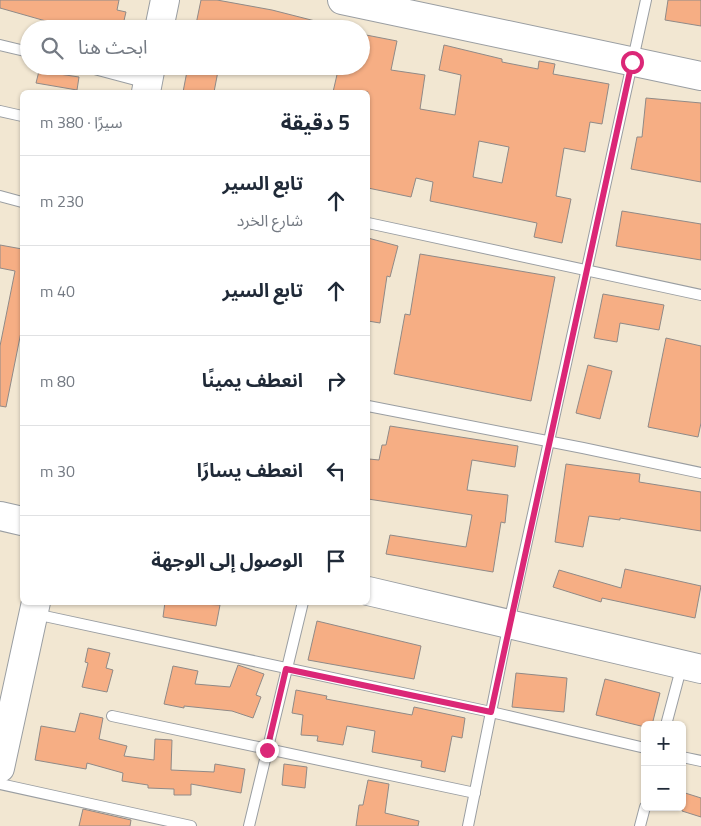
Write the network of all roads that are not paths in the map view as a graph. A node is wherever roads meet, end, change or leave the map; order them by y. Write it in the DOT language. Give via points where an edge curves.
graph roads {
  1 [pos="165,0"];
  2 [pos="342,0"];
  3 [pos="646,0"];
  4 [pos="161,20"];
  5 [pos="0,44"];
  6 [pos="20,50"];
  7 [pos="632,62"];
  8 [pos="122,75"];
  9 [pos="701,76"];
  10 [pos="148,81"];
  11 [pos="0,111"];
  12 [pos="20,116"];
  13 [pos="0,196"];
  14 [pos="20,201"];
  15 [pos="370,223"];
  16 [pos="586,270"];
  17 [pos="701,295"];
  18 [pos="370,406"];
  19 [pos="549,442"];
  20 [pos="701,474"];
  21 [pos="0,516"];
  22 [pos="20,521"];
  23 [pos="370,591"];
  24 [pos="301,605"];
  25 [pos="35,608"];
  26 [pos="509,624"];
  27 [pos="692,666"];
  28 [pos="286,669"];
  29 [pos="491,712"];
  30 [pos="112,716"];
  31 [pos="668,721"];
  32 [pos="641,747"];
  33 [pos="267,750"];
  34 [pos="686,758"];
  35 [pos="701,761"];
  36 [pos="0,768"];
  37 [pos="0,784"];
  38 [pos="475,793"];
  39 [pos="644,811"];
  40 [pos="191,826"];
  41 [pos="249,826"];
  42 [pos="468,826"];
  43 [pos="642,826"];
  1 -- 4 [label="street"];
  2 -- 7 [label="street"];
  3 -- 7 [label="lane"];
  5 -- 6 [label="lane"];
  7 -- 9 [label="street"];
  7 -- 16 [label="lane"];
  8 -- 10 [label="lane"];
  11 -- 12 [label="lane"];
  13 -- 14 [label="lane"];
  15 -- 16 [label="lane"];
  16 -- 17 [label="lane"];
  16 -- 19 [label="lane"];
  18 -- 19 [label="lane"];
  19 -- 20 [label="lane"];
  19 -- 26 [label="lane"];
  21 -- 22 [label="street"];
  23 -- 26 [label="street"];
  24 -- 28 [label="lane"];
  25 -- 28 [label="lane"];
  25 -- 36 [label="street"];
  26 -- 27 [label="street"];
  26 -- 29 [label="lane"];
  27 -- 31 [label="lane"];
  28 -- 29 [label="lane"];
  28 -- 33 [label="lane"];
  29 -- 32 [label="lane"];
  29 -- 38 [label="lane"];
  30 -- 33 [label="lane"];
  33 -- 38 [label="lane"];
  33 -- 41 [label="lane"];
  34 -- 35 [label="lane"];
  37 -- 40 [label="lane"];
  38 -- 42 [label="lane"];
  39 -- 43 [label="lane"];
}
